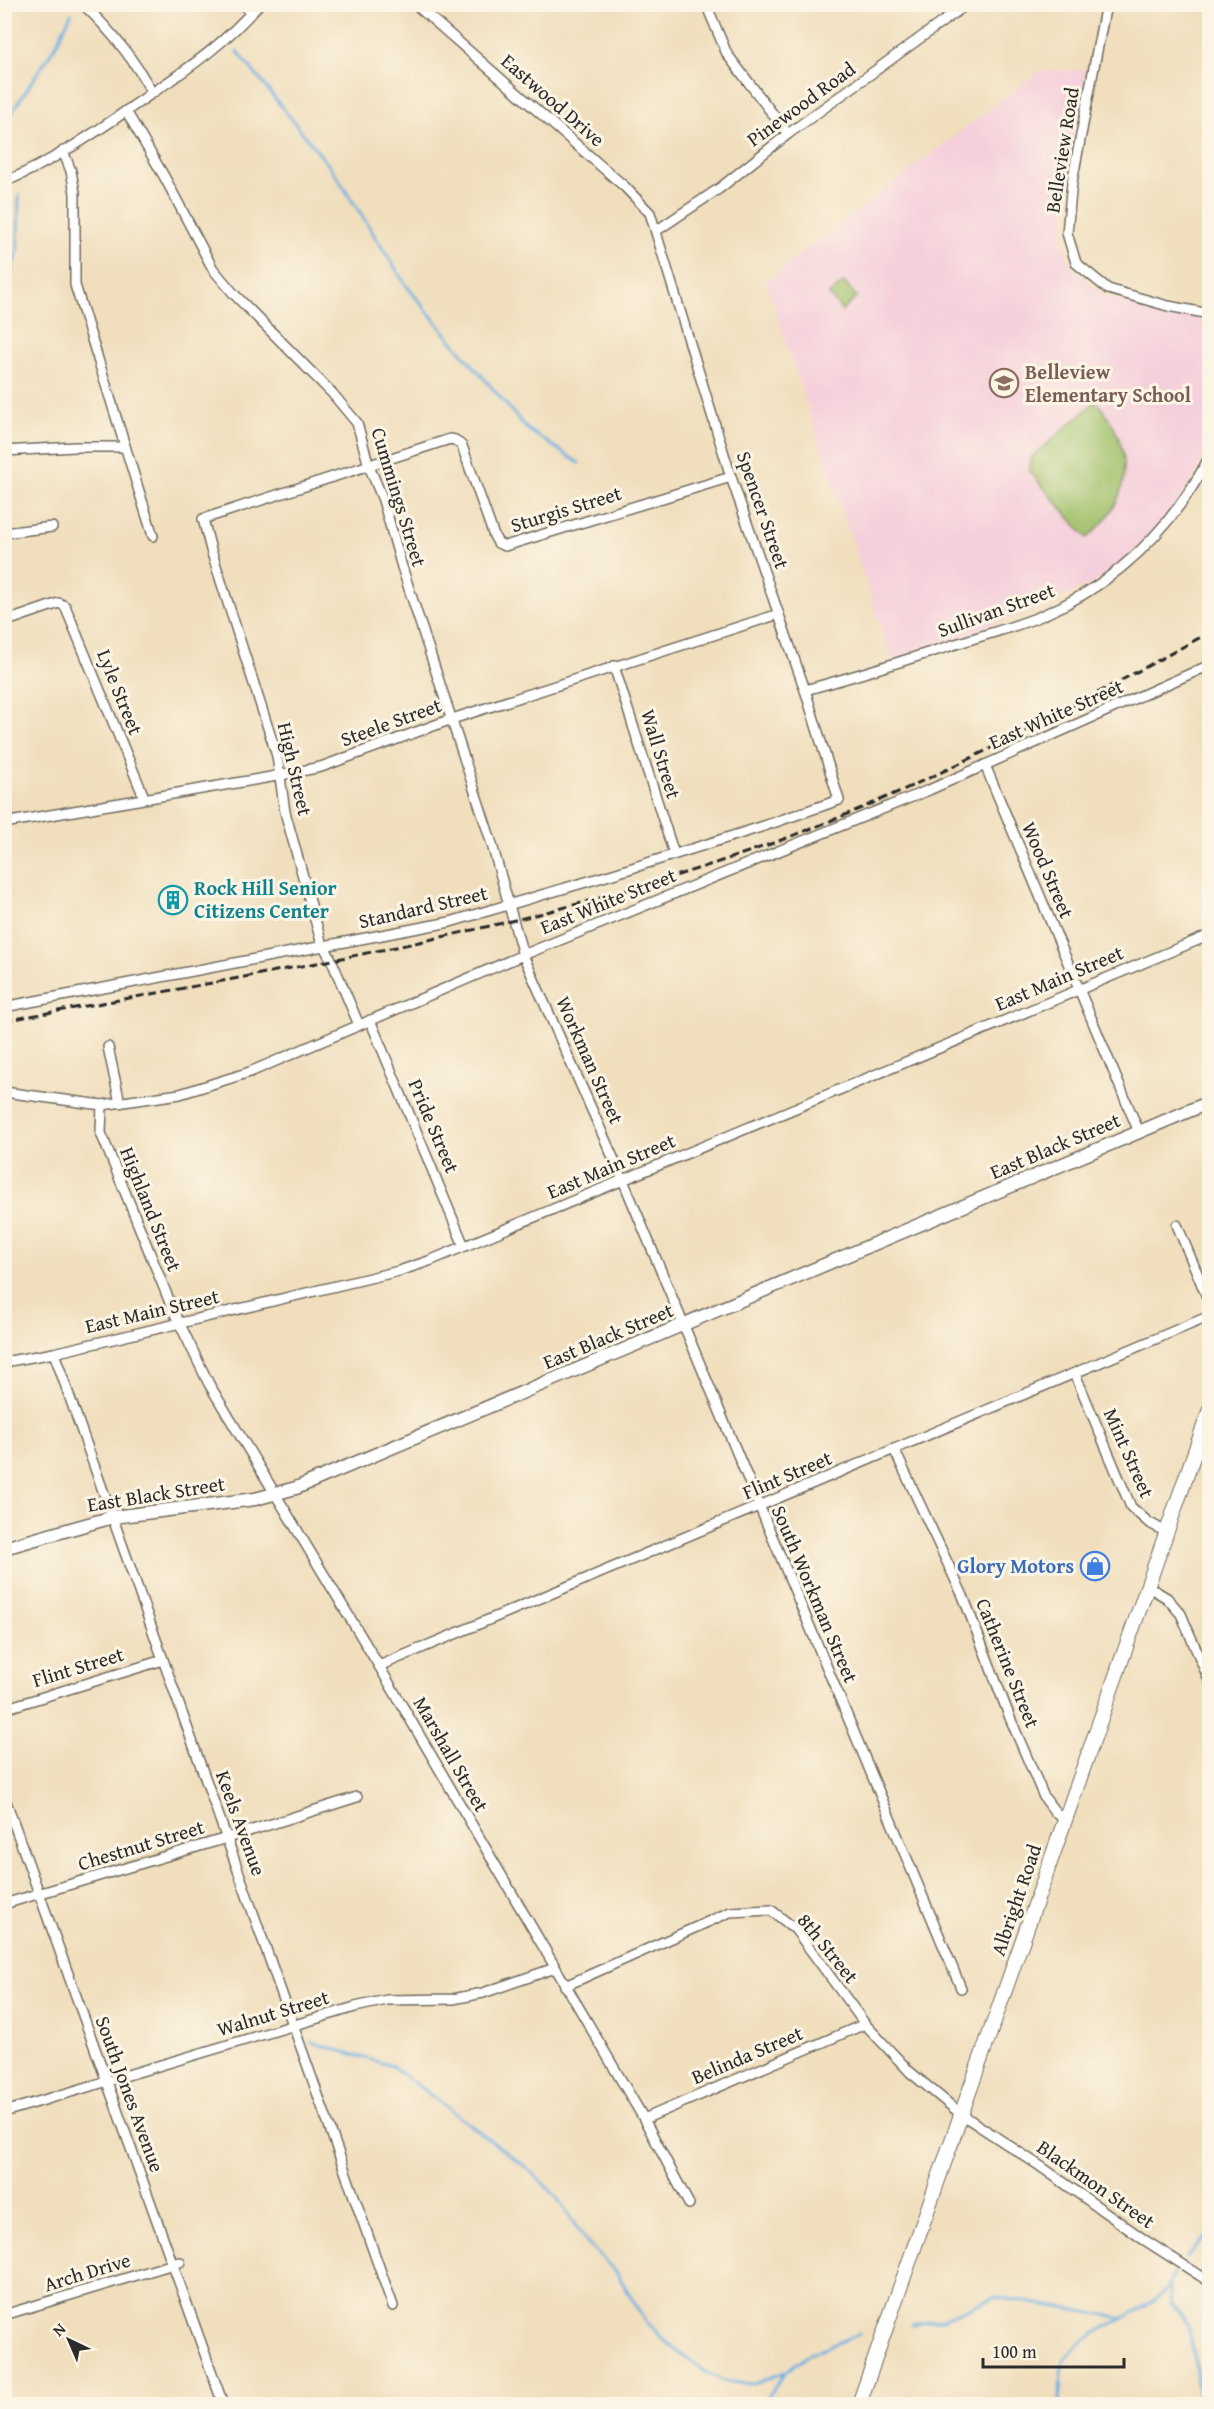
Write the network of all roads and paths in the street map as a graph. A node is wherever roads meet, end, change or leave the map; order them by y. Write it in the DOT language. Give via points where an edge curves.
graph roads {
  1 [pos="83,4"];
  2 [pos="243,4"];
  3 [pos="259,4"];
  4 [pos="415,4"];
  5 [pos="706,4"];
  6 [pos="967,4"];
  7 [pos="1106,4"];
  8 [pos="252,13"];
  9 [pos="152,93"];
  10 [pos="126,111"];
  11 [pos="788,134"];
  12 [pos="63,151"];
  13 [pos="4,182"];
  14 [pos="656,231"];
  15 [pos="1209,314"];
  16 [pos="125,447"];
  17 [pos="4,451"];
  18 [pos="1209,456"];
  19 [pos="369,466"];
  20 [pos="731,477"];
  21 [pos="203,519"];
  22 [pos="52,527"];
  23 [pos="4,533"];
  24 [pos="153,536"];
  25 [pos="779,614"];
  26 [pos="4,622"];
  27 [pos="1209,665"];
  28 [pos="614,666"];
  29 [pos="805,690"];
  30 [pos="452,719"];
  31 [pos="985,765"];
  32 [pos="280,775"];
  33 [pos="144,797"];
  34 [pos="839,800"];
  35 [pos="4,823"];
  36 [pos="674,854"];
  37 [pos="510,905"];
  38 [pos="1209,935"];
  39 [pos="324,947"];
  40 [pos="523,955"];
  41 [pos="1079,989"];
  42 [pos="4,1007"];
  43 [pos="370,1020"];
  44 [pos="359,1025"];
  45 [pos="108,1047"];
  46 [pos="4,1092"];
  47 [pos="1209,1102"];
  48 [pos="120,1103"];
  49 [pos="102,1105"];
  50 [pos="1139,1132"];
  51 [pos="623,1180"];
  52 [pos="1177,1225"];
  53 [pos="464,1246"];
  54 [pos="1209,1304"];
  55 [pos="1209,1316"];
  56 [pos="178,1324"];
  57 [pos="684,1325"];
  58 [pos="54,1353"];
  59 [pos="4,1362"];
  60 [pos="1075,1374"];
  61 [pos="1209,1409"];
  62 [pos="894,1449"];
  63 [pos="276,1495"];
  64 [pos="759,1506"];
  65 [pos="113,1517"];
  66 [pos="1166,1532"];
  67 [pos="4,1548"];
  68 [pos="1147,1586"];
  69 [pos="163,1660"];
  70 [pos="379,1666"];
  71 [pos="1209,1682"];
  72 [pos="4,1709"];
  73 [pos="4,1796"];
  74 [pos="357,1797"];
  75 [pos="1065,1819"];
  76 [pos="227,1838"];
  77 [pos="39,1893"];
  78 [pos="4,1904"];
  79 [pos="555,1968"];
  80 [pos="565,1986"];
  81 [pos="961,1988"];
  82 [pos="865,2024"];
  83 [pos="295,2025"];
  84 [pos="106,2082"];
  85 [pos="4,2112"];
  86 [pos="962,2114"];
  87 [pos="644,2119"];
  88 [pos="689,2204"];
  89 [pos="176,2264"];
  90 [pos="1209,2282"];
  91 [pos="393,2306"];
  92 [pos="4,2316"];
  93 [pos="223,2404"];
  94 [pos="859,2404"];
  1 -- 9 [label="street" via="116,39"];
  2 -- 8 [label="street"];
  3 -- 8 [label="street"];
  4 -- 14 [label="street, Eastwood Drive" via="625,187 650,213"];
  5 -- 11 [label="street" via="728,54"];
  6 -- 11 [label="street, Pinewood Road"];
  7 -- 15 [label="street, Belleview Road" via="1072,182 1067,233 1076,263 1108,289"];
  8 -- 9 [label="street" via="211,52"];
  9 -- 10 [label="street"];
  10 -- 12 [label="street"];
  10 -- 19 [label="street, Cummings Street" via="213,269 357,423"];
  11 -- 14 [label="street, Pinewood Road" via="720,188"];
  12 -- 13 [label="street"];
  12 -- 16 [label="street" via="72,171 75,193 75,285"];
  14 -- 20 [label="street, Spencer Street"];
  16 -- 17 [label="street"];
  16 -- 24 [label="street"];
  18 -- 29 [label="street, Sullivan Street" via="1175,513 1149,543 1084,595 1038,617"];
  19 -- 20 [label="street, Sturgis Street" via="443,440 455,440 462,447 494,536 505,546"];
  19 -- 21 [label="street, Sturgis Street"];
  19 -- 30 [label="street, Cummings Street"];
  20 -- 25 [label="street, Spencer Street"];
  21 -- 32 [label="street, High Street"];
  22 -- 23 [label="street"];
  25 -- 28 [label="street, Steele Street"];
  25 -- 29 [label="street, Spencer Street"];
  26 -- 33 [label="street, Lyle Street" via="59,603 65,606"];
  27 -- 31 [label="street, East White Street"];
  28 -- 30 [label="street, Steele Street"];
  28 -- 36 [label="street, Wall Street"];
  29 -- 34 [label="street, Spencer Street"];
  30 -- 32 [label="street, Steele Street" via="321,766"];
  30 -- 37 [label="street, Cummings Street"];
  31 -- 40 [label="street, East White Street"];
  31 -- 41 [label="street, Wood Street"];
  32 -- 33 [label="street, Steele Street"];
  32 -- 39 [label="street, High Street" via="285,812"];
  33 -- 35 [label="street, Steele Street"];
  34 -- 36 [label="street, Standard Street"];
  36 -- 37 [label="street, Standard Street"];
  37 -- 39 [label="street, Standard Street" via="450,922"];
  37 -- 40 [label="street, Cummings Street"];
  38 -- 41 [label="street, East Main Street"];
  39 -- 42 [label="street, Standard Street"];
  39 -- 44 [label="street, High Street"];
  40 -- 43 [label="street, East White Street"];
  40 -- 51 [label="street, Workman Street"];
  41 -- 50 [label="street, Wood Street"];
  41 -- 51 [label="street, East Main Street"];
  43 -- 44 [label="street, East White Street"];
  43 -- 53 [label="street, Pride Street"];
  44 -- 48 [label="street, East White Street" via="215,1084"];
  45 -- 48 [label="street"];
  46 -- 49 [label="street, East White Street"];
  47 -- 50 [label="main road, East Black Street"];
  48 -- 49 [label="street, East White Street"];
  49 -- 56 [label="street, Highland Street" via="101,1133"];
  50 -- 57 [label="main road, East Black Street"];
  51 -- 53 [label="street, East Main Street"];
  51 -- 57 [label="street, South Workman Street"];
  52 -- 54 [label="street"];
  53 -- 56 [label="street, East Main Street" via="399,1271"];
  55 -- 60 [label="street, Flint Street"];
  56 -- 58 [label="street, East Main Street"];
  56 -- 63 [label="street, Marshall Street"];
  57 -- 63 [label="main road, East Black Street"];
  57 -- 64 [label="street, South Workman Street"];
  58 -- 59 [label="street, East Main Street"];
  58 -- 65 [label="street, Keels Avenue"];
  60 -- 62 [label="street, Flint Street"];
  60 -- 66 [label="street, Mint Street" via="1131,1507"];
  61 -- 66 [label="highway, Albright Road"];
  62 -- 64 [label="street, Flint Street"];
  62 -- 75 [label="street, Catherine Street" via="963,1596 1041,1789 1049,1804"];
  63 -- 65 [label="main road, East Black Street"];
  63 -- 70 [label="street, Marshall Street"];
  64 -- 70 [label="street, Flint Street"];
  64 -- 81 [label="street, South Workman Street"];
  65 -- 67 [label="main road, East Black Street"];
  65 -- 69 [label="street, Keels Avenue"];
  66 -- 68 [label="highway, Albright Road"];
  68 -- 71 [label="street" via="1167,1598 1181,1614"];
  68 -- 75 [label="highway, Albright Road"];
  69 -- 72 [label="street, Flint Street"];
  69 -- 76 [label="street, Keels Avenue"];
  70 -- 79 [label="street, Marshall Street"];
  73 -- 77 [label="street, South Jones Avenue"];
  74 -- 76 [label="street, Chestnut Street"];
  75 -- 86 [label="highway, Albright Road"];
  76 -- 77 [label="street, Chestnut Street"];
  76 -- 83 [label="street, Keels Avenue"];
  77 -- 78 [label="street, Chestnut Street"];
  77 -- 84 [label="street, South Jones Avenue"];
  79 -- 80 [label="street, Marshall Street"];
  79 -- 83 [label="street, Walnut Street" via="483,1993 453,1999 387,2000"];
  80 -- 82 [label="street, 8th Street" via="730,1912 771,1910 795,1929"];
  80 -- 87 [label="street, Marshall Street"];
  82 -- 86 [label="street, 8th Street" via="910,2072"];
  82 -- 87 [label="street, Belinda Street"];
  83 -- 84 [label="street, Walnut Street"];
  83 -- 91 [label="street, Keels Avenue"];
  84 -- 85 [label="street, Walnut Street"];
  84 -- 89 [label="street, South Jones Avenue"];
  86 -- 90 [label="street, Blackmon Street"];
  86 -- 94 [label="highway, Albright Road"];
  87 -- 88 [label="street, Marshall Street"];
  89 -- 92 [label="street, Arch Drive"];
  89 -- 93 [label="street, South Jones Avenue"];
}
